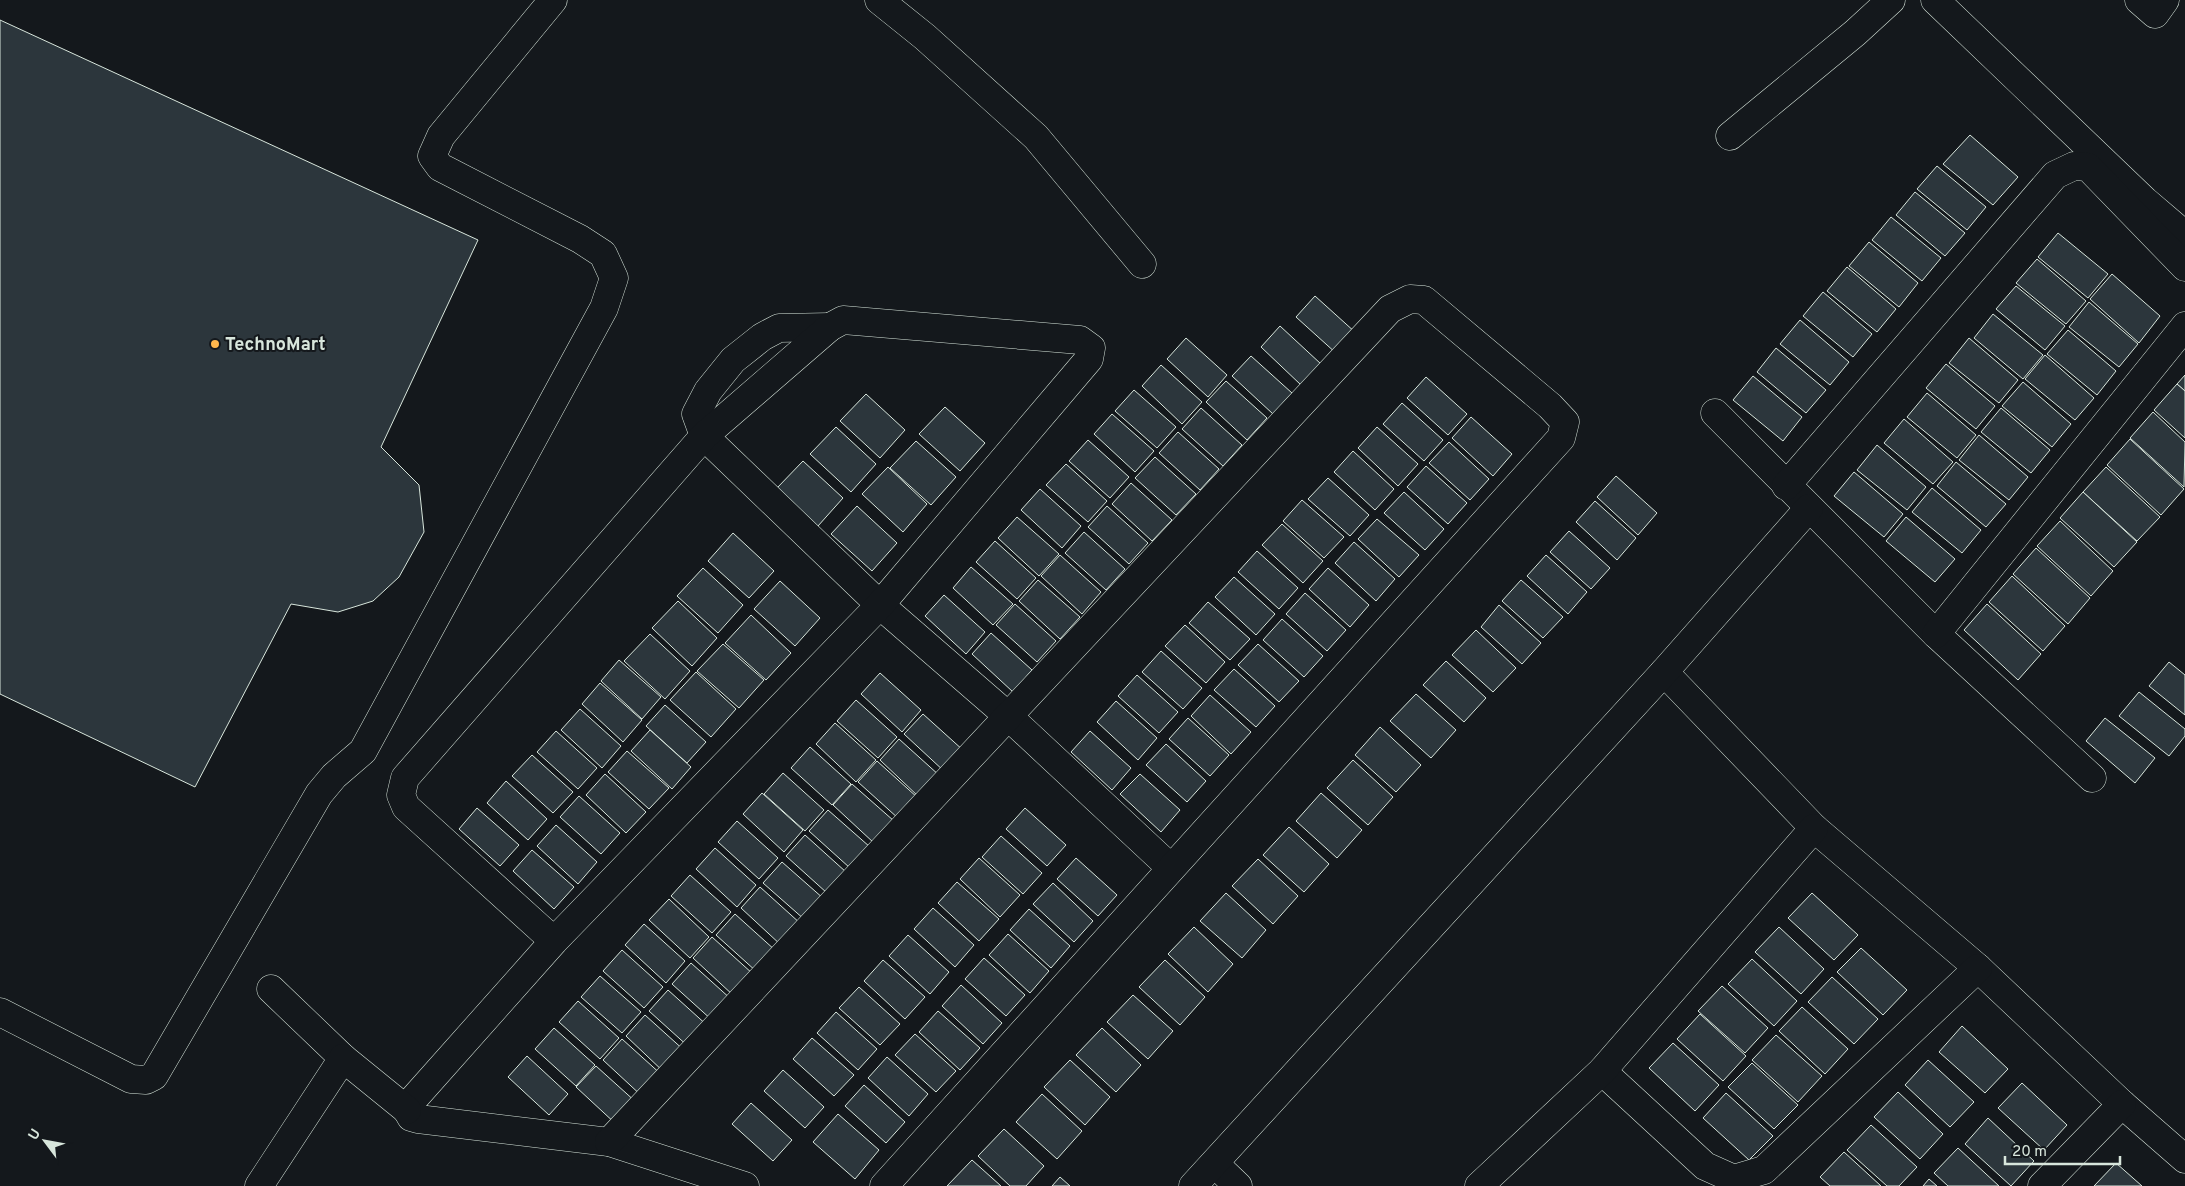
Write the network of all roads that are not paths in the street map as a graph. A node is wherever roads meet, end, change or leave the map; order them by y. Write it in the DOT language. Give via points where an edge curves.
graph roads {
  1 [pos="553,0"];
  2 [pos="879,0"];
  3 [pos="1891,0"];
  4 [pos="1936,0"];
  5 [pos="2139,0"];
  6 [pos="2166,0"];
  7 [pos="1730,136"];
  8 [pos="2185,234"];
  9 [pos="1142,264"];
  10 [pos="2185,267"];
  11 [pos="2185,326"];
  12 [pos="830,327"];
  13 [pos="1715,413"];
  14 [pos="704,436"];
  15 [pos="1786,486"];
  16 [pos="1809,508"];
  17 [pos="880,604"];
  18 [pos="1936,634"];
  19 [pos="1664,672"];
  20 [pos="1008,716"];
  21 [pos="2092,778"];
  22 [pos="1814,828"];
  23 [pos="1171,868"];
  24 [pos="554,942"];
  25 [pos="1978,968"];
  26 [pos="271,989"];
  27 [pos="0,1012"];
  28 [pos="343,1058"];
  29 [pos="1602,1071"];
  30 [pos="2122,1104"];
  31 [pos="407,1110"];
  32 [pos="609,1142"];
  33 [pos="2185,1159"];
  34 [pos="1215,1164"];
  35 [pos="259,1186"];
  36 [pos="745,1186"];
  37 [pos="884,1186"];
  38 [pos="1194,1186"];
  39 [pos="1238,1186"];
  40 [pos="1479,1186"];
  41 [pos="2042,1186"];
  1 -- 27 [label="street" via="440,136 432,156 440,167 604,254 614,278 604,308 391,699 362,751 318,794 154,1076 146,1080 131,1079"];
  2 -- 9 [label="street" via="1036,137"];
  3 -- 7 [label="street" via="1856,33"];
  4 -- 8 [label="street" via="2145,201"];
  5 -- 6 [label="street" via="2155,14"];
  10 -- 15 [label="street" via="2088,167 2074,166 2055,175"];
  11 -- 18 [label="street"];
  12 -- 14 [label="street"];
  12 -- 14 [label="street" via="779,328 733,360 708,392 696,414"];
  12 -- 17 [label="street" via="844,320 1080,340 1091,348 1089,359"];
  13 -- 15 [label="street"];
  14 -- 17 [label="street"];
  14 -- 24 [label="street" via="405,778 401,795 406,806"];
  15 -- 16 [label="street"];
  16 -- 18 [label="street"];
  16 -- 19 [label="street"];
  17 -- 20 [label="street"];
  17 -- 24 [label="street"];
  18 -- 21 [label="street"];
  19 -- 22 [label="street"];
  19 -- 34 [label="street"];
  20 -- 23 [label="street"];
  20 -- 23 [label="street" via="1390,309 1410,299 1424,300 1550,406 1565,422 1562,438"];
  20 -- 32 [label="street"];
  22 -- 25 [label="street"];
  22 -- 29 [label="street"];
  23 -- 37 [label="street"];
  24 -- 31 [label="street"];
  25 -- 29 [label="street" via="1764,1170 1734,1179 1705,1166"];
  25 -- 30 [label="street"];
  26 -- 28 [label="street"];
  28 -- 31 [label="street"];
  28 -- 35 [label="street"];
  29 -- 40 [label="street"];
  30 -- 33 [label="street"];
  30 -- 41 [label="street"];
  31 -- 32 [label="street" via="418,1119"];
  32 -- 36 [label="street"];
  34 -- 38 [label="street"];
  34 -- 39 [label="street"];
}
